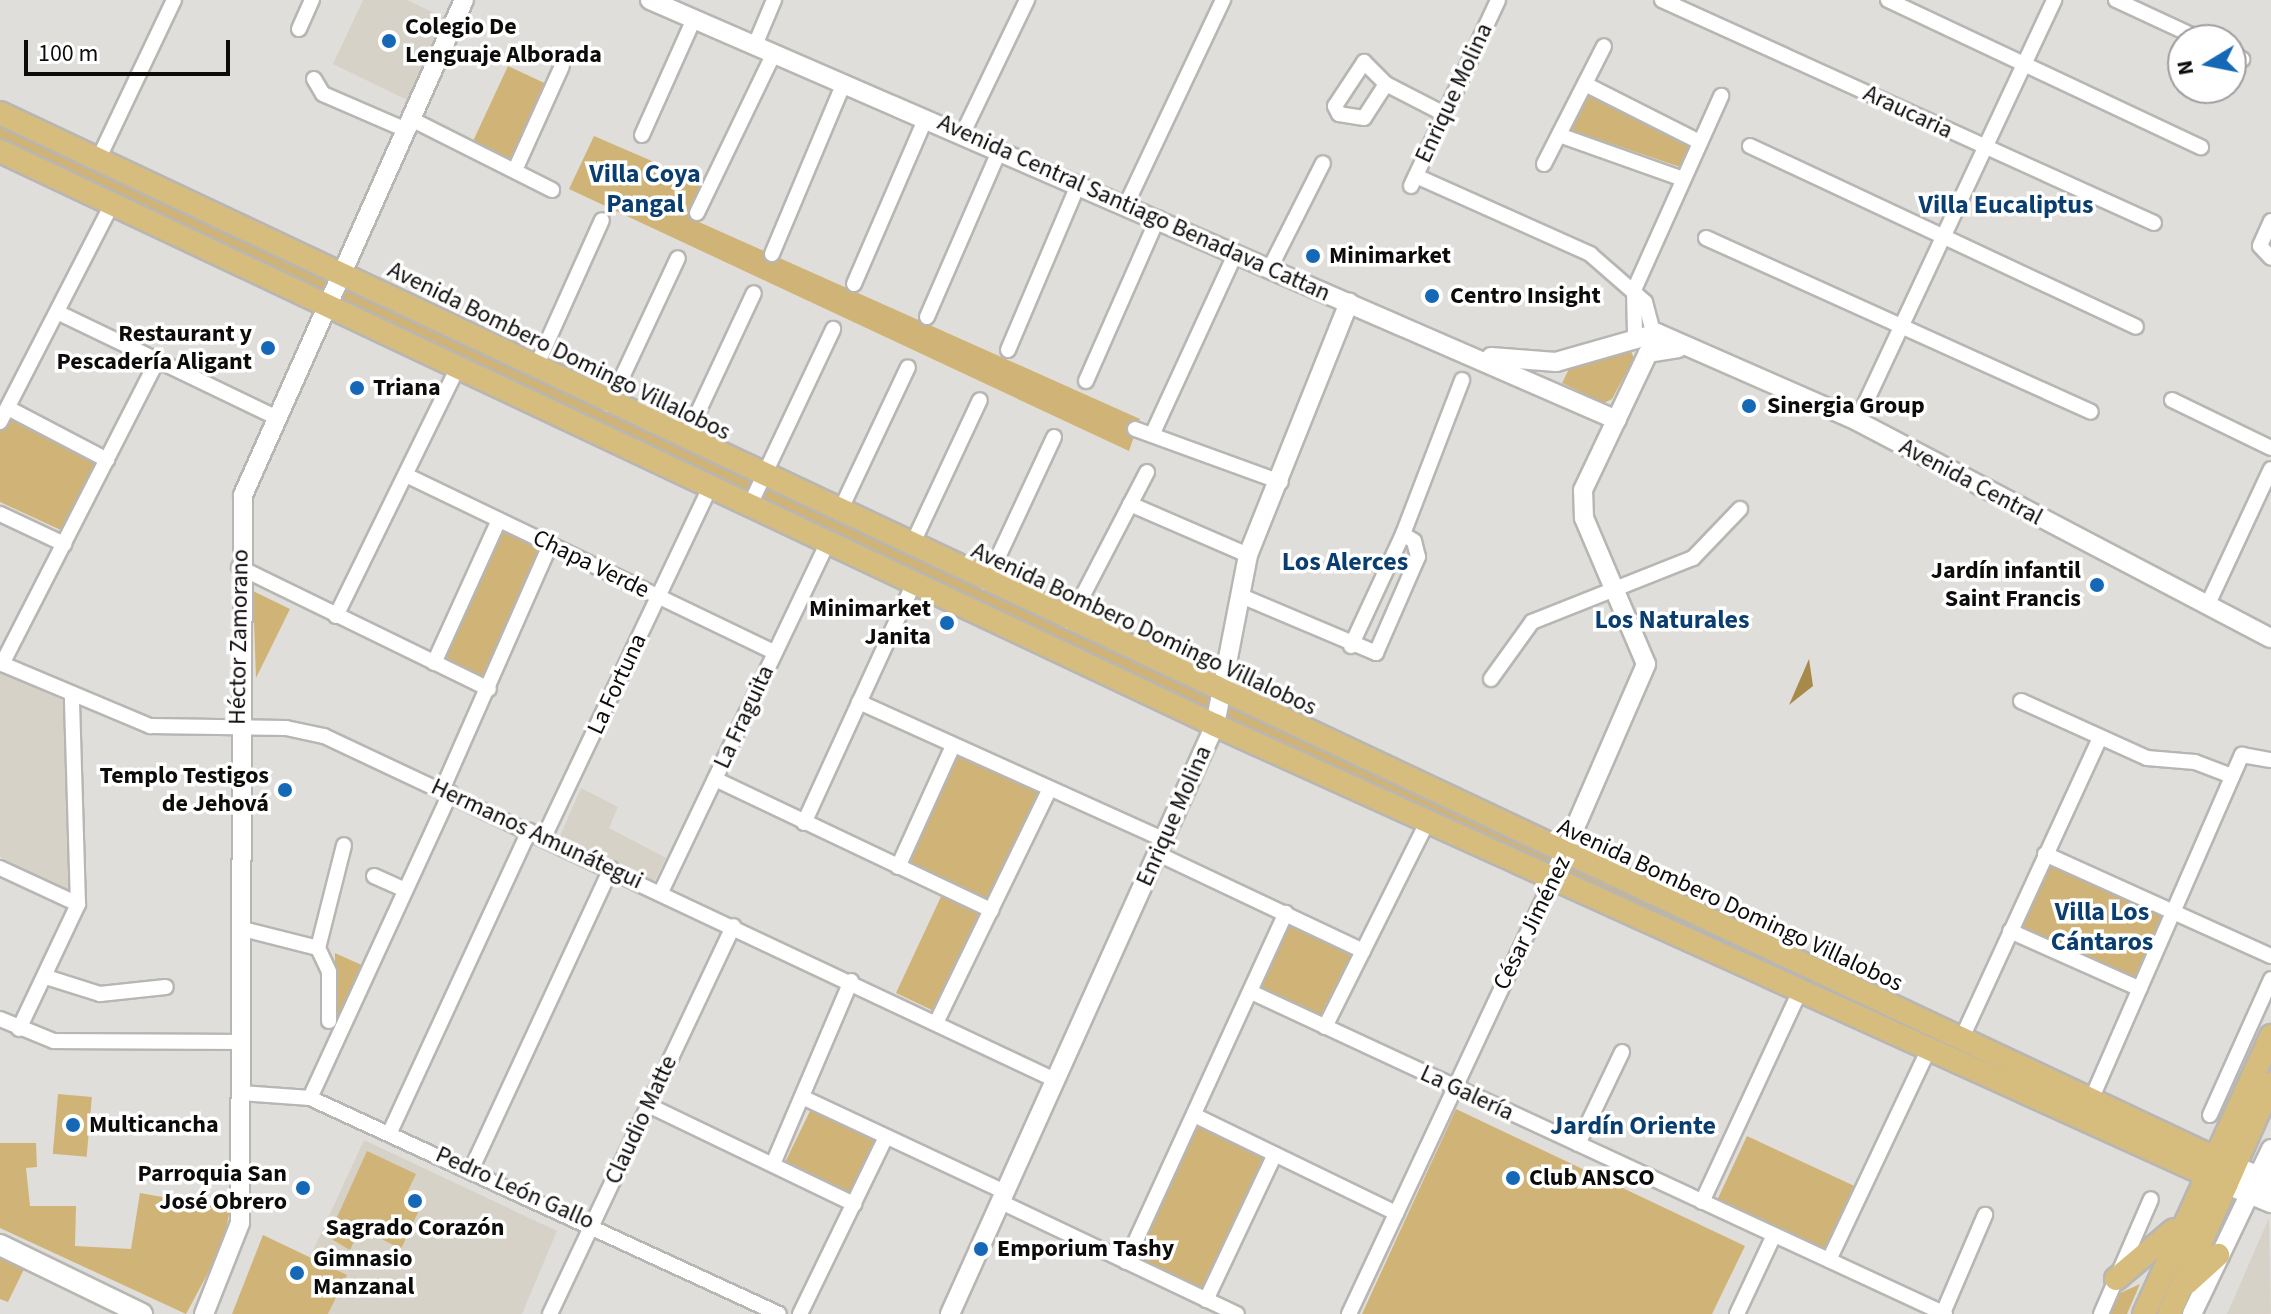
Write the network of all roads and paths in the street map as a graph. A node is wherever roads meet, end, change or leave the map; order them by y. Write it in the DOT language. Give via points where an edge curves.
graph roads {
  1 [pos="174,0"];
  2 [pos="312,0"];
  3 [pos="464,0"];
  4 [pos="650,0"];
  5 [pos="774,0"];
  6 [pos="1027,0"];
  7 [pos="1223,0"];
  8 [pos="1498,0"];
  9 [pos="1662,0"];
  10 [pos="1888,0"];
  11 [pos="2054,0"];
  12 [pos="2116,0"];
  13 [pos="694,19"];
  14 [pos="2168,24"];
  15 [pos="299,29"];
  16 [pos="755,45"];
  17 [pos="1604,46"];
  18 [pos="774,53"];
  19 [pos="2024,65"];
  20 [pos="562,66"];
  21 [pos="314,79"];
  22 [pos="844,83"];
  23 [pos="1386,84"];
  24 [pos="1585,84"];
  25 [pos="1721,96"];
  26 [pos="0,113"];
  27 [pos="1444,114"];
  28 [pos="926,118"];
  29 [pos="409,124"];
  30 [pos="963,133"];
  31 [pos="642,135"];
  32 [pos="1559,135"];
  33 [pos="1700,142"];
  34 [pos="1750,146"];
  35 [pos="1985,147"];
  36 [pos="2201,147"];
  37 [pos="1000,149"];
  38 [pos="2,157"];
  39 [pos="98,160"];
  40 [pos="1323,163"];
  41 [pos="1544,164"];
  42 [pos="515,170"];
  43 [pos="1683,179"];
  44 [pos="1079,183"];
  45 [pos="552,190"];
  46 [pos="1127,203"];
  47 [pos="112,204"];
  48 [pos="697,213"];
  49 [pos="1158,218"];
  50 [pos="602,220"];
  51 [pos="2271,221"];
  52 [pos="2154,223"];
  53 [pos="1706,238"];
  54 [pos="1942,239"];
  55 [pos="1236,252"];
  56 [pos="772,254"];
  57 [pos="678,258"];
  58 [pos="2271,258"];
  59 [pos="1271,266"];
  60 [pos="343,277"];
  61 [pos="854,284"];
  62 [pos="1634,290"];
  63 [pos="754,293"];
  64 [pos="1349,302"];
  65 [pos="329,306"];
  66 [pos="57,312"];
  67 [pos="927,317"];
  68 [pos="1904,322"];
  69 [pos="2136,327"];
  70 [pos="833,329"];
  71 [pos="1644,333"];
  72 [pos="1681,349"];
  73 [pos="1008,350"];
  74 [pos="1648,353"];
  75 [pos="1480,356"];
  76 [pos="157,361"];
  77 [pos="1556,362"];
  78 [pos="458,367"];
  79 [pos="908,367"];
  80 [pos="535,369"];
  81 [pos="1462,380"];
  82 [pos="1086,381"];
  83 [pos="1550,390"];
  84 [pos="980,400"];
  85 [pos="2172,400"];
  86 [pos="609,405"];
  87 [pos="8,408"];
  88 [pos="2091,412"];
  89 [pos="277,418"];
  90 [pos="1617,420"];
  91 [pos="1857,421"];
  92 [pos="0,422"];
  93 [pos="1135,429"];
  94 [pos="1152,435"];
  95 [pos="1054,437"];
  96 [pos="685,440"];
  97 [pos="2271,448"];
  98 [pos="107,460"];
  99 [pos="2271,469"];
  100 [pos="1147,472"];
  101 [pos="408,476"];
  102 [pos="763,477"];
  103 [pos="1281,482"];
  104 [pos="710,488"];
  105 [pos="1130,504"];
  106 [pos="749,507"];
  107 [pos="1740,509"];
  108 [pos="839,513"];
  109 [pos="0,514"];
  110 [pos="499,520"];
  111 [pos="1403,534"];
  112 [pos="828,542"];
  113 [pos="64,544"];
  114 [pos="550,545"];
  115 [pos="911,547"];
  116 [pos="1248,555"];
  117 [pos="239,567"];
  118 [pos="914,583"];
  119 [pos="986,583"];
  120 [pos="1613,590"];
  121 [pos="1239,595"];
  122 [pos="659,597"];
  123 [pos="2207,606"];
  124 [pos="336,616"];
  125 [pos="1069,622"];
  126 [pos="2271,638"];
  127 [pos="1351,646"];
  128 [pos="775,653"];
  129 [pos="434,663"];
  130 [pos="1,664"];
  131 [pos="1491,679"];
  132 [pos="489,689"];
  133 [pos="1223,695"];
  134 [pos="72,697"];
  135 [pos="2021,701"];
  136 [pos="859,702"];
  137 [pos="1215,725"];
  138 [pos="237,730"];
  139 [pos="2100,738"];
  140 [pos="953,746"];
  141 [pos="2271,760"];
  142 [pos="2232,776"];
  143 [pos="715,779"];
  144 [pos="1049,790"];
  145 [pos="446,792"];
  146 [pos="1428,820"];
  147 [pos="804,823"];
  148 [pos="529,831"];
  149 [pos="544,837"];
  150 [pos="344,845"];
  151 [pos="1160,846"];
  152 [pos="2045,854"];
  153 [pos="898,867"];
  154 [pos="1559,867"];
  155 [pos="0,868"];
  156 [pos="611,869"];
  157 [pos="374,876"];
  158 [pos="405,890"];
  159 [pos="661,892"];
  160 [pos="78,904"];
  161 [pos="991,910"];
  162 [pos="1286,913"];
  163 [pos="2174,913"];
  164 [pos="733,926"];
  165 [pos="239,928"];
  166 [pos="2010,931"];
  167 [pos="318,948"];
  168 [pos="1363,951"];
  169 [pos="2271,956"];
  170 [pos="46,977"];
  171 [pos="2271,979"];
  172 [pos="851,981"];
  173 [pos="166,987"];
  174 [pos="1801,989"];
  175 [pos="2140,989"];
  176 [pos="1251,992"];
  177 [pos="0,1019"];
  178 [pos="329,1021"];
  179 [pos="937,1021"];
  180 [pos="1325,1027"];
  181 [pos="19,1029"];
  182 [pos="2271,1036"];
  183 [pos="1961,1040"];
  184 [pos="240,1042"];
  185 [pos="1930,1046"];
  186 [pos="1622,1052"];
  187 [pos="1055,1080"];
  188 [pos="2271,1085"];
  189 [pos="1455,1087"];
  190 [pos="241,1093"];
  191 [pos="802,1097"];
  192 [pos="310,1098"];
  193 [pos="2091,1100"];
  194 [pos="648,1105"];
  195 [pos="1194,1115"];
  196 [pos="2210,1115"];
  197 [pos="390,1132"];
  198 [pos="886,1137"];
  199 [pos="1578,1144"];
  200 [pos="2271,1149"];
  201 [pos="1275,1154"];
  202 [pos="773,1164"];
  203 [pos="472,1168"];
  204 [pos="2220,1171"];
  205 [pos="2263,1188"];
  206 [pos="1003,1197"];
  207 [pos="2151,1199"];
  208 [pos="1702,1202"];
  209 [pos="854,1204"];
  210 [pos="1396,1213"];
  211 [pos="2188,1214"];
  212 [pos="1985,1215"];
  213 [pos="592,1224"];
  214 [pos="1774,1235"];
  215 [pos="0,1245"];
  216 [pos="2218,1255"];
  217 [pos="1829,1260"];
  218 [pos="1126,1262"];
  219 [pos="2116,1279"];
  220 [pos="1206,1300"];
  221 [pos="2173,1305"];
  222 [pos="772,1312"];
  223 [pos="142,1314"];
  224 [pos="204,1314"];
  225 [pos="550,1314"];
  226 [pos="800,1314"];
  227 [pos="950,1314"];
  228 [pos="1237,1314"];
  229 [pos="1349,1314"];
  230 [pos="1737,1314"];
  231 [pos="1944,1314"];
  232 [pos="2101,1314"];
  233 [pos="2144,1314"];
  234 [pos="2192,1314"];
  1 -- 39 [label="street"];
  2 -- 15 [label="street"];
  3 -- 29 [label="street, Héctor Zamorano"];
  4 -- 13 [label="street, Avenida Central Santiago Benadava Cattan"];
  5 -- 16 [label="street"];
  6 -- 30 [label="street"];
  7 -- 46 [label="street"];
  8 -- 27 [label="street, Enrique Molina"];
  9 -- 35 [label="street, Araucaria"];
  10 -- 19 [label="street"];
  11 -- 19 [label="street"];
  12 -- 14 [label="street"];
  13 -- 16 [label="street, Avenida Central Santiago Benadava Cattan"];
  13 -- 31 [label="street"];
  16 -- 18 [label="street, Avenida Central Santiago Benadava Cattan"];
  17 -- 24 [label="street"];
  18 -- 22 [label="street, Avenida Central Santiago Benadava Cattan"];
  18 -- 48 [label="street"];
  19 -- 35 [label="street"];
  19 -- 36 [label="street"];
  20 -- 42 [label="street"];
  21 -- 29 [label="street" via="323,94"];
  22 -- 28 [label="street, Avenida Central Santiago Benadava Cattan"];
  22 -- 56 [label="street"];
  23 -- 27 [label="street"];
  24 -- 32 [label="street"];
  24 -- 33 [label="street"];
  25 -- 33 [label="street"];
  26 -- 39 [label="main road, Avenida Bombero Domingo Villalobos"];
  27 -- 62 [label="street, Enrique Molina" via="1414,181 1590,254"];
  28 -- 30 [label="street, Avenida Central Santiago Benadava Cattan"];
  28 -- 61 [label="street"];
  29 -- 42 [label="street"];
  29 -- 60 [label="street, Héctor Zamorano"];
  30 -- 37 [label="street, Avenida Central Santiago Benadava Cattan"];
  32 -- 41 [label="street"];
  32 -- 43 [label="street"];
  33 -- 43 [label="street"];
  34 -- 54 [label="street"];
  35 -- 52 [label="street, Araucaria"];
  35 -- 54 [label="street"];
  37 -- 44 [label="street, Avenida Central Santiago Benadava Cattan"];
  37 -- 67 [label="street"];
  38 -- 47 [label="main road, Avenida Bombero Domingo Villalobos"];
  39 -- 60 [label="main road, Avenida Bombero Domingo Villalobos"];
  40 -- 59 [label="street"];
  42 -- 45 [label="street"];
  43 -- 62 [label="street"];
  44 -- 46 [label="street, Avenida Central Santiago Benadava Cattan"];
  44 -- 73 [label="street"];
  46 -- 49 [label="street, Avenida Central Santiago Benadava Cattan"];
  47 -- 65 [label="main road, Avenida Bombero Domingo Villalobos"];
  47 -- 66 [label="street"];
  49 -- 55 [label="street, Avenida Central Santiago Benadava Cattan"];
  49 -- 82 [label="street"];
  50 -- 80 [label="street"];
  51 -- 58 [label="street" via="2260,246"];
  53 -- 68 [label="street"];
  54 -- 68 [label="street"];
  54 -- 69 [label="street"];
  55 -- 59 [label="street, Avenida Central Santiago Benadava Cattan"];
  55 -- 94 [label="street"];
  57 -- 86 [label="street"];
  59 -- 64 [label="street, Avenida Central Santiago Benadava Cattan"];
  60 -- 65 [label="street, Héctor Zamorano"];
  60 -- 80 [label="main road, Avenida Bombero Domingo Villalobos"];
  62 -- 71 [label="street"];
  63 -- 96 [label="street"];
  64 -- 75 [label="street, Avenida Central Santiago Benadava Cattan"];
  64 -- 103 [label="street, Enrique Molina"];
  65 -- 78 [label="main road, Avenida Bombero Domingo Villalobos"];
  65 -- 89 [label="street, Héctor Zamorano"];
  66 -- 76 [label="street"];
  66 -- 87 [label="street"];
  68 -- 88 [label="street"];
  68 -- 91 [label="street"];
  70 -- 102 [label="street"];
  71 -- 72 [label="street, Avenida Central"];
  71 -- 74 [label="street, César Jiménez"];
  71 -- 77 [label="street"];
  72 -- 74 [label="street" via="1666,345"];
  72 -- 91 [label="street, Avenida Central"];
  74 -- 90 [label="street, César Jiménez"];
  75 -- 77 [label="street"];
  75 -- 83 [label="street, Avenida Central Santiago Benadava Cattan"];
  76 -- 89 [label="street"];
  76 -- 98 [label="street"];
  77 -- 83 [label="street"];
  78 -- 101 [label="street"];
  78 -- 104 [label="main road, Avenida Bombero Domingo Villalobos"];
  79 -- 108 [label="street"];
  80 -- 86 [label="main road, Avenida Bombero Domingo Villalobos"];
  81 -- 111 [label="street"];
  83 -- 90 [label="street, Avenida Central Santiago Benadava Cattan"];
  84 -- 115 [label="street"];
  85 -- 97 [label="street"];
  86 -- 96 [label="main road, Avenida Bombero Domingo Villalobos"];
  87 -- 92 [label="street"];
  87 -- 98 [label="street"];
  89 -- 117 [label="street, Héctor Zamorano" via="243,495"];
  90 -- 120 [label="street, César Jiménez" via="1582,503"];
  91 -- 123 [label="street, Avenida Central"];
  93 -- 94 [label="street"];
  94 -- 103 [label="street"];
  95 -- 119 [label="street"];
  96 -- 102 [label="main road, Avenida Bombero Domingo Villalobos"];
  98 -- 113 [label="street"];
  99 -- 123 [label="street"];
  100 -- 105 [label="street"];
  101 -- 110 [label="street, Chapa Verde"];
  101 -- 124 [label="street"];
  102 -- 106 [label="street"];
  102 -- 108 [label="main road, Avenida Bombero Domingo Villalobos"];
  103 -- 116 [label="street, Enrique Molina"];
  104 -- 106 [label="main road, Avenida Bombero Domingo Villalobos"];
  104 -- 122 [label="street, La Fortuna"];
  105 -- 116 [label="street"];
  105 -- 125 [label="street"];
  106 -- 112 [label="main road, Avenida Bombero Domingo Villalobos"];
  107 -- 120 [label="street" via="1693,558"];
  108 -- 115 [label="main road, Avenida Bombero Domingo Villalobos"];
  109 -- 113 [label="street"];
  110 -- 114 [label="street, Chapa Verde"];
  110 -- 129 [label="street"];
  111 -- 127 [label="street"];
  111 -- 127 [label="street" via="1414,541 1418,557 1382,645 1366,653"];
  112 -- 118 [label="main road, Avenida Bombero Domingo Villalobos"];
  112 -- 128 [label="street, La Fraguita"];
  113 -- 130 [label="street"];
  114 -- 122 [label="street, Chapa Verde"];
  114 -- 132 [label="street"];
  115 -- 119 [label="main road, Avenida Bombero Domingo Villalobos"];
  116 -- 121 [label="street, Enrique Molina"];
  117 -- 124 [label="street"];
  117 -- 138 [label="street, Héctor Zamorano"];
  118 -- 136 [label="street"];
  118 -- 137 [label="main road, Avenida Bombero Domingo Villalobos"];
  119 -- 125 [label="main road, Avenida Bombero Domingo Villalobos"];
  120 -- 131 [label="street" via="1532,622"];
  120 -- 154 [label="street, César Jiménez" via="1641,646 1644,681"];
  121 -- 127 [label="street"];
  121 -- 133 [label="street, Enrique Molina"];
  122 -- 128 [label="street, Chapa Verde"];
  122 -- 149 [label="street, La Fortuna"];
  123 -- 126 [label="street, Avenida Central"];
  124 -- 129 [label="street"];
  125 -- 133 [label="main road, Avenida Bombero Domingo Villalobos"];
  128 -- 143 [label="street, La Fraguita"];
  129 -- 132 [label="street"];
  130 -- 134 [label="street, Hermanos Amunátegui"];
  132 -- 145 [label="street"];
  133 -- 137 [label="street, Enrique Molina"];
  133 -- 154 [label="main road, Avenida Bombero Domingo Villalobos"];
  134 -- 138 [label="street, Hermanos Amunátegui" via="150,726"];
  134 -- 160 [label="street"];
  135 -- 139 [label="street"];
  136 -- 140 [label="street"];
  136 -- 147 [label="street"];
  137 -- 146 [label="main road, Avenida Bombero Domingo Villalobos"];
  137 -- 151 [label="street, Enrique Molina"];
  138 -- 145 [label="street, Hermanos Amunátegui" via="324,736"];
  138 -- 165 [label="street, Héctor Zamorano"];
  139 -- 142 [label="street" via="2151,759 2195,762"];
  139 -- 152 [label="street"];
  140 -- 144 [label="street"];
  140 -- 153 [label="street"];
  141 -- 142 [label="street" via="2246,752"];
  142 -- 163 [label="street"];
  143 -- 147 [label="street"];
  143 -- 159 [label="street, La Fraguita"];
  144 -- 151 [label="street"];
  144 -- 161 [label="street"];
  145 -- 148 [label="street, Hermanos Amunátegui"];
  145 -- 158 [label="street"];
  146 -- 154 [label="main road, Avenida Bombero Domingo Villalobos"];
  146 -- 168 [label="street"];
  147 -- 153 [label="street"];
  148 -- 149 [label="street, Hermanos Amunátegui"];
  148 -- 197 [label="street"];
  149 -- 156 [label="street, Hermanos Amunátegui"];
  150 -- 167 [label="street"];
  151 -- 162 [label="street"];
  151 -- 187 [label="street, Enrique Molina"];
  152 -- 163 [label="street"];
  152 -- 166 [label="street"];
  153 -- 161 [label="street"];
  154 -- 174 [label="main road, Avenida Bombero Domingo Villalobos"];
  154 -- 183 [label="main road, Avenida Bombero Domingo Villalobos"];
  154 -- 189 [label="street, César Jiménez"];
  155 -- 160 [label="street"];
  156 -- 159 [label="street, Hermanos Amunátegui"];
  156 -- 203 [label="street"];
  157 -- 158 [label="street"];
  158 -- 192 [label="street"];
  159 -- 164 [label="street, Hermanos Amunátegui"];
  160 -- 170 [label="street"];
  161 -- 179 [label="street"];
  162 -- 168 [label="street"];
  162 -- 176 [label="street"];
  163 -- 169 [label="street"];
  163 -- 175 [label="street"];
  164 -- 172 [label="street, Hermanos Amunátegui"];
  164 -- 194 [label="street, Claudio Matte"];
  165 -- 167 [label="street"];
  165 -- 184 [label="street, Héctor Zamorano"];
  166 -- 175 [label="street"];
  166 -- 183 [label="street"];
  167 -- 178 [label="street" via="329,972"];
  168 -- 180 [label="street"];
  170 -- 173 [label="street" via="100,994"];
  170 -- 181 [label="street"];
  171 -- 196 [label="street"];
  172 -- 179 [label="street, Hermanos Amunátegui"];
  172 -- 191 [label="street"];
  174 -- 185 [label="main road, Avenida Bombero Domingo Villalobos"];
  174 -- 208 [label="street"];
  175 -- 193 [label="street"];
  176 -- 180 [label="street, La Galería"];
  176 -- 195 [label="street"];
  177 -- 181 [label="street"];
  179 -- 187 [label="street, Hermanos Amunátegui"];
  180 -- 189 [label="street, La Galería"];
  181 -- 184 [label="street" via="54,1041"];
  182 -- 204 [label="main road"];
  183 -- 193 [label="main road, Avenida Bombero Domingo Villalobos"];
  184 -- 190 [label="street, Héctor Zamorano"];
  185 -- 204 [label="main road, Avenida Bombero Domingo Villalobos"];
  185 -- 217 [label="street"];
  186 -- 199 [label="street"];
  187 -- 206 [label="street, Enrique Molina"];
  188 -- 204 [label="main road"];
  189 -- 199 [label="street, La Galería"];
  189 -- 210 [label="street, César Jiménez"];
  190 -- 192 [label="street, Pedro León Gallo"];
  190 -- 224 [label="street, Héctor Zamorano" via="240,1223"];
  191 -- 198 [label="street"];
  191 -- 202 [label="street"];
  192 -- 197 [label="street, Pedro León Gallo"];
  193 -- 204 [label="main road, Avenida Bombero Domingo Villalobos"];
  194 -- 202 [label="street"];
  194 -- 213 [label="street, Claudio Matte"];
  195 -- 201 [label="street"];
  195 -- 218 [label="street"];
  197 -- 203 [label="street, Pedro León Gallo"];
  198 -- 206 [label="street"];
  198 -- 209 [label="street"];
  199 -- 208 [label="street, La Galería"];
  200 -- 205 [label="street"];
  201 -- 210 [label="street"];
  201 -- 220 [label="street"];
  202 -- 209 [label="street"];
  203 -- 213 [label="street, Pedro León Gallo"];
  204 -- 205 [label="main road, Avenida Bombero Domingo Villalobos"];
  204 -- 211 [label="main road"];
  204 -- 221 [label="main road"];
  205 -- 216 [label="street"];
  206 -- 218 [label="street"];
  206 -- 227 [label="street, Enrique Molina"];
  207 -- 219 [label="street"];
  208 -- 214 [label="street, La Galería"];
  209 -- 226 [label="street"];
  210 -- 229 [label="street, César Jiménez"];
  211 -- 219 [label="main road" via="2165,1242"];
  211 -- 233 [label="main road"];
  212 -- 231 [label="street"];
  213 -- 222 [label="street, Pedro León Gallo"];
  213 -- 225 [label="street, Claudio Matte"];
  214 -- 217 [label="street, La Galería"];
  214 -- 230 [label="street"];
  215 -- 223 [label="main road"];
  216 -- 221 [label="main road"];
  216 -- 234 [label="street"];
  217 -- 231 [label="street, La Galería"];
  218 -- 220 [label="street"];
  219 -- 232 [label="street"];
  220 -- 228 [label="street"];
}
